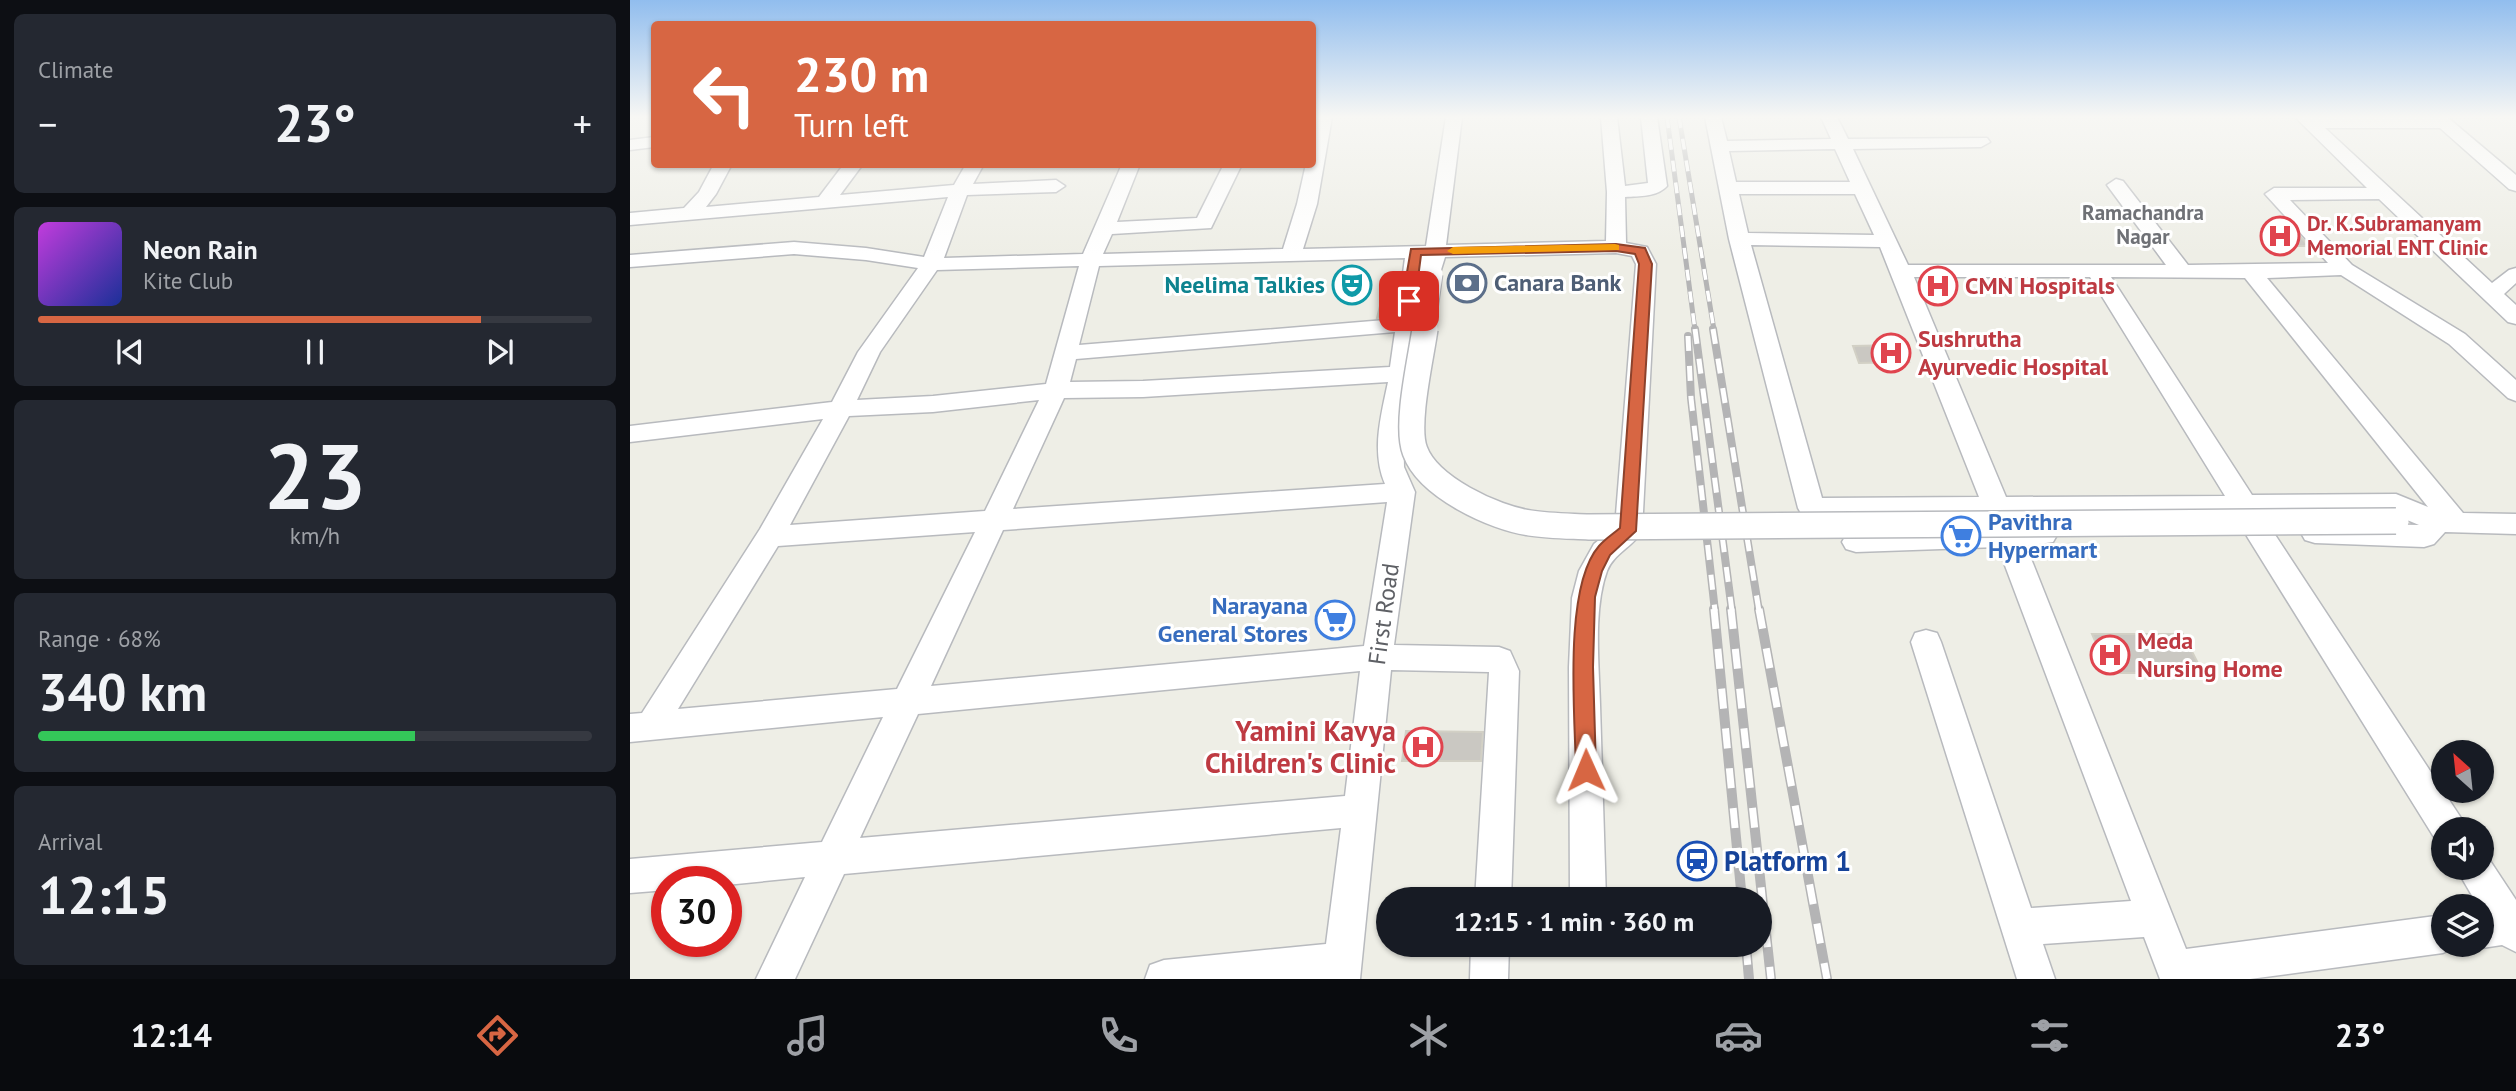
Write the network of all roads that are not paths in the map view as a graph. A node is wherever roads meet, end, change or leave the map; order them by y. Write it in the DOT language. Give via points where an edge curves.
graph roads {
  1 [pos="1445,163"];
  2 [pos="1613,163"];
  3 [pos="1655,163"];
  4 [pos="1723,163"];
  5 [pos="1851,163"];
  6 [pos="2352,163"];
  7 [pos="2490,163"];
  8 [pos="721,168"];
  9 [pos="851,168"];
  10 [pos="973,168"];
  11 [pos="1129,168"];
  12 [pos="1231,168"];
  13 [pos="1314,168"];
  14 [pos="2116,185"];
  15 [pos="1056,186"];
  16 [pos="2516,186"];
  17 [pos="1728,188"];
  18 [pos="1863,188"];
  19 [pos="960,190"];
  20 [pos="1616,192"];
  21 [pos="2384,193"];
  22 [pos="826,200"];
  23 [pos="690,213"];
  24 [pos="630,219"];
  25 [pos="1103,228"];
  26 [pos="1739,239"];
  27 [pos="1886,241"];
  28 [pos="1616,247"];
  29 [pos="1291,256"];
  30 [pos="1091,259"];
  31 [pos="1427,259"];
  32 [pos="630,261"];
  33 [pos="930,264"];
  34 [pos="2345,269"];
  35 [pos="1901,271"];
  36 [pos="2097,271"];
  37 [pos="2182,272"];
  38 [pos="2251,272"];
  39 [pos="2516,274"];
  40 [pos="2492,295"];
  41 [pos="2516,317"];
  42 [pos="1405,326"];
  43 [pos="1065,353"];
  44 [pos="1401,374"];
  45 [pos="1056,390"];
  46 [pos="2516,393"];
  47 [pos="841,409"];
  48 [pos="630,434"];
  49 [pos="1402,492"];
  50 [pos="1996,507"];
  51 [pos="2251,517"];
  52 [pos="990,522"];
  53 [pos="2446,522"];
  54 [pos="2513,526"];
  55 [pos="770,536"];
  56 [pos="2008,536"];
  57 [pos="1856,542"];
  58 [pos="1926,642"];
  59 [pos="1377,657"];
  60 [pos="906,701"];
  61 [pos="640,727"];
  62 [pos="1360,810"];
  63 [pos="2441,817"];
  64 [pos="832,856"];
  65 [pos="630,876"];
  66 [pos="2480,880"];
  67 [pos="1494,887"];
  68 [pos="1588,887"];
  69 [pos="2155,918"];
  70 [pos="2019,927"];
  71 [pos="2506,928"];
  72 [pos="2431,936"];
  73 [pos="1490,957"];
  74 [pos="1342,970"];
  75 [pos="2177,974"];
  76 [pos="775,979"];
  77 [pos="1164,979"];
  78 [pos="1489,979"];
  79 [pos="2036,979"];
  1 -- 31 [label="street"];
  2 -- 20 [label="street"];
  3 -- 20 [label="street" via="1658,186"];
  4 -- 17 [label="street"];
  5 -- 18 [label="street"];
  6 -- 21 [label="street"];
  7 -- 16 [label="street"];
  8 -- 23 [label="street"];
  9 -- 22 [label="street"];
  10 -- 19 [label="street"];
  11 -- 25 [label="street"];
  12 -- 25 [label="street" via="1204,224"];
  13 -- 29 [label="street"];
  14 -- 37 [label="street"];
  15 -- 19 [label="street"];
  17 -- 18 [label="street"];
  17 -- 26 [label="street"];
  18 -- 27 [label="street"];
  19 -- 22 [label="street"];
  19 -- 33 [label="street"];
  20 -- 28 [label="street"];
  21 -- 34 [label="street" via="2274,194"];
  21 -- 40 [label="street"];
  22 -- 23 [label="street"];
  23 -- 24 [label="street"];
  25 -- 30 [label="street"];
  26 -- 27 [label="street"];
  26 -- 50 [label="street" via="1811,508"];
  27 -- 35 [label="street"];
  28 -- 31 [label="street"];
  28 -- 68 [label="street" via="1640,251 1646,264 1628,531 1604,551 1586,597"];
  29 -- 30 [label="street"];
  29 -- 31 [label="street"];
  30 -- 33 [label="street"];
  30 -- 43 [label="street"];
  31 -- 42 [label="street, First Road"];
  31 -- 53 [label="street, bridge" via="1412,423 1415,451 1428,471 1452,492 1528,523 1589,527"];
  32 -- 33 [label="street" via="794,248"];
  33 -- 47 [label="street" via="869,352"];
  34 -- 38 [label="street"];
  34 -- 46 [label="street" via="2457,339"];
  35 -- 36 [label="street"];
  35 -- 50 [label="street"];
  36 -- 37 [label="street"];
  36 -- 51 [label="street"];
  37 -- 38 [label="street"];
  38 -- 53 [label="street"];
  39 -- 40 [label="street"];
  40 -- 41 [label="street"];
  42 -- 43 [label="street"];
  42 -- 44 [label="street, First Road"];
  43 -- 45 [label="street"];
  44 -- 45 [label="street"];
  44 -- 49 [label="street, First Road" via="1391,428 1391,467"];
  45 -- 47 [label="street"];
  45 -- 52 [label="street"];
  47 -- 48 [label="street"];
  47 -- 55 [label="street"];
  49 -- 52 [label="street"];
  49 -- 59 [label="street, First Road"];
  50 -- 51 [label="street"];
  50 -- 56 [label="street"];
  51 -- 53 [label="street" via="2424,537"];
  51 -- 56 [label="street"];
  51 -- 63 [label="street"];
  52 -- 55 [label="street"];
  52 -- 60 [label="street"];
  53 -- 54 [label="street"];
  55 -- 61 [label="street"];
  56 -- 57 [label="street"];
  56 -- 69 [label="street"];
  58 -- 70 [label="street"];
  59 -- 60 [label="street"];
  59 -- 62 [label="street, First Road"];
  59 -- 67 [label="street" via="1503,663"];
  60 -- 61 [label="street"];
  60 -- 64 [label="street"];
  62 -- 64 [label="street"];
  62 -- 74 [label="street, First Road"];
  64 -- 65 [label="street"];
  64 -- 76 [label="street"];
  66 -- 71 [label="street"];
  69 -- 70 [label="street"];
  69 -- 75 [label="street"];
  70 -- 79 [label="street"];
  72 -- 75 [label="street"];
  73 -- 78 [label="street"];
  74 -- 77 [label="street"];
}
